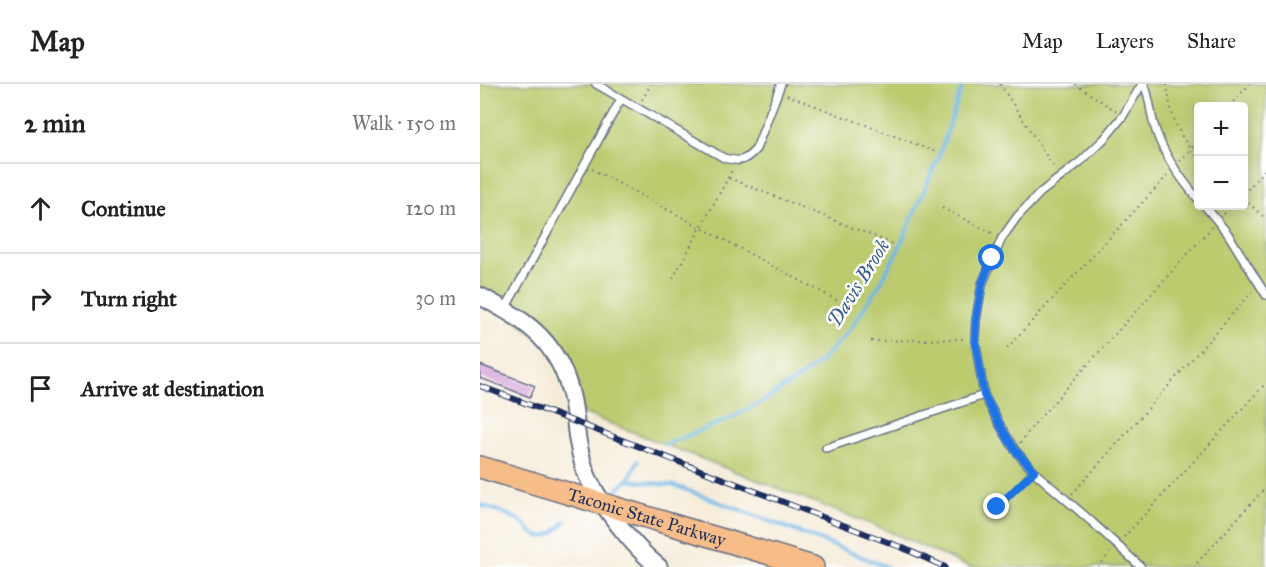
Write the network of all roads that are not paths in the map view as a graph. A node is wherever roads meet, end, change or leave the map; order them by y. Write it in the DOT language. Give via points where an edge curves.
graph roads {
  1 [pos="596,84"];
  2 [pos="781,84"];
  3 [pos="1143,84"];
  4 [pos="621,99"];
  5 [pos="1194,194"];
  6 [pos="1209,210"];
  7 [pos="1266,295"];
  8 [pos="480,296"];
  9 [pos="505,310"];
  10 [pos="984,395"];
  11 [pos="826,448"];
  12 [pos="480,467"];
  13 [pos="480,481"];
  14 [pos="604,504"];
  15 [pos="617,522"];
  16 [pos="658,567"];
  17 [pos="768,567"];
  18 [pos="813,567"];
  19 [pos="1141,567"];
  1 -- 4 [label="lane"];
  2 -- 4 [label="lane" via="756,149 737,162"];
  3 -- 5 [label="lane" via="1155,127 1175,168"];
  3 -- 10 [label="lane" via="1105,138 1040,193 1002,238 982,284 976,320 975,339"];
  4 -- 9 [label="lane"];
  6 -- 7 [label="lane"];
  8 -- 9 [label="street"];
  9 -- 14 [label="street" via="543,339 559,361 572,397 584,466"];
  10 -- 11 [label="lane"];
  10 -- 19 [label="lane" via="1015,450 1034,471"];
  12 -- 14 [label="highway, Taconic State Parkway"];
  13 -- 15 [label="highway, Taconic State Parkway"];
  14 -- 15 [label="street"];
  14 -- 18 [label="highway, Taconic State Parkway"];
  15 -- 16 [label="street"];
  15 -- 17 [label="highway, Taconic State Parkway"];
}
